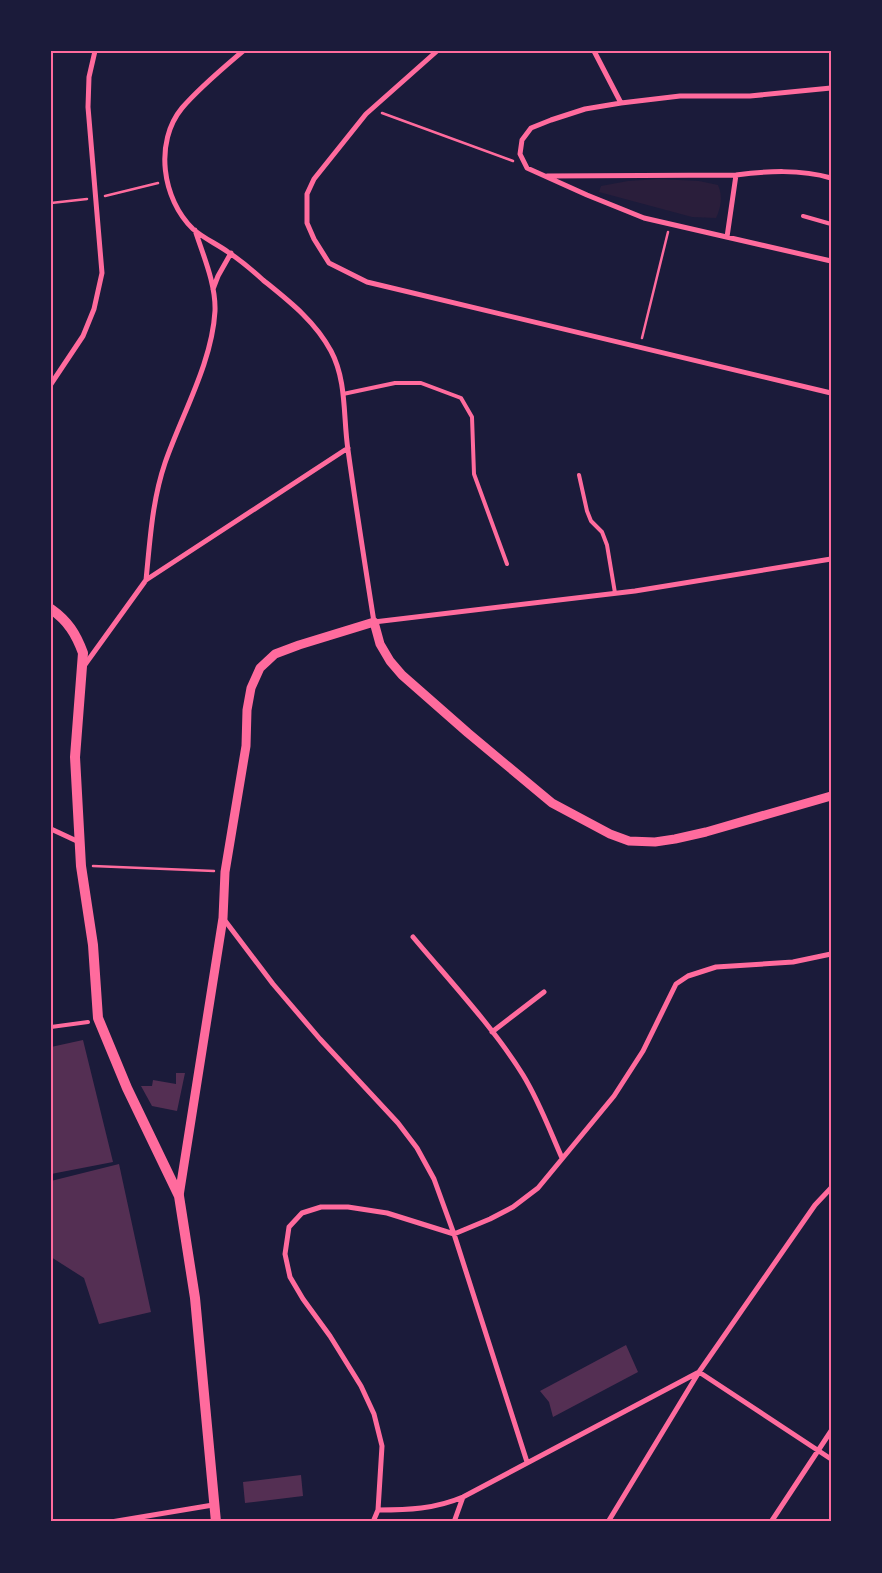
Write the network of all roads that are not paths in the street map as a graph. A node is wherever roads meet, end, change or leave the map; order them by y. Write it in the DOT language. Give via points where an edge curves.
graph roads {
  1 [pos="95,51"];
  2 [pos="243,51"];
  3 [pos="437,51"];
  4 [pos="594,51"];
  5 [pos="831,88"];
  6 [pos="621,103"];
  7 [pos="736,175"];
  8 [pos="546,176"];
  9 [pos="831,178"];
  10 [pos="803,216"];
  11 [pos="831,224"];
  12 [pos="194,230"];
  13 [pos="726,237"];
  14 [pos="231,254"];
  15 [pos="831,261"];
  16 [pos="213,289"];
  17 [pos="51,384"];
  18 [pos="831,393"];
  19 [pos="343,394"];
  20 [pos="348,448"];
  21 [pos="579,476"];
  22 [pos="831,559"];
  23 [pos="507,564"];
  24 [pos="146,580"];
  25 [pos="614,593"];
  26 [pos="51,608"];
  27 [pos="374,622"];
  28 [pos="83,668"];
  29 [pos="831,796"];
  30 [pos="51,829"];
  31 [pos="80,842"];
  32 [pos="223,918"];
  33 [pos="413,938"];
  34 [pos="831,954"];
  35 [pos="544,992"];
  36 [pos="88,1022"];
  37 [pos="51,1027"];
  38 [pos="492,1032"];
  39 [pos="562,1158"];
  40 [pos="831,1188"];
  41 [pos="179,1196"];
  42 [pos="454,1234"];
  43 [pos="700,1372"];
  44 [pos="831,1431"];
  45 [pos="817,1451"];
  46 [pos="831,1459"];
  47 [pos="527,1462"];
  48 [pos="463,1497"];
  49 [pos="213,1505"];
  50 [pos="378,1510"];
  51 [pos="111,1522"];
  52 [pos="216,1522"];
  53 [pos="373,1522"];
  54 [pos="454,1522"];
  55 [pos="608,1522"];
  56 [pos="771,1522"];
  1 -- 17 [label="street" via="89,77 88,106 102,273 94,309 83,336"];
  2 -- 12 [label="street" via="181,109 168,134 164,159 168,181 182,216"];
  3 -- 18 [label="street" via="371,109 314,179 307,194 307,223 329,263 367,282"];
  4 -- 6 [label="street"];
  5 -- 6 [label="street" via="750,96 680,96"];
  6 -- 8 [label="street" via="585,109 531,128 522,140 520,154 528,168"];
  7 -- 8 [label="street"];
  7 -- 9 [label="street" via="798,172"];
  7 -- 13 [label="street"];
  8 -- 13 [label="street" via="644,218"];
  10 -- 11 [label="lane"];
  12 -- 14 [label="street"];
  12 -- 16 [label="street"];
  13 -- 15 [label="street"];
  14 -- 16 [label="street"];
  14 -- 19 [label="street" via="299,309 318,332 331,350 340,372"];
  16 -- 24 [label="street" via="215,310 208,352 165,465 154,508"];
  19 -- 20 [label="street"];
  19 -- 23 [label="lane" via="395,383 421,383 461,398 472,416 474,474"];
  20 -- 24 [label="street"];
  20 -- 27 [label="street"];
  21 -- 25 [label="lane" via="591,521 602,532 607,545"];
  22 -- 25 [label="street"];
  24 -- 28 [label="street"];
  25 -- 27 [label="street"];
  26 -- 28 [label="main road" via="69,624 78,638"];
  27 -- 29 [label="street" via="380,644 402,675 552,803 610,834 629,841 675,839"];
  27 -- 32 [label="street" via="275,654 260,668 251,688 247,710 246,746 225,872"];
  28 -- 31 [label="main road" via="75,757"];
  30 -- 31 [label="street"];
  31 -- 41 [label="main road" via="98,1018 127,1088"];
  32 -- 41 [label="street"];
  32 -- 42 [label="street" via="320,1040 398,1122 434,1179"];
  33 -- 38 [label="street"];
  34 -- 39 [label="street" via="793,962 716,967 688,976 676,984 643,1051 614,1096"];
  35 -- 38 [label="street"];
  36 -- 37 [label="lane"];
  38 -- 39 [label="street" via="532,1090"];
  39 -- 42 [label="street" via="538,1188 513,1207"];
  40 -- 43 [label="street" via="815,1205"];
  41 -- 49 [label="main road" via="195,1298"];
  42 -- 47 [label="street"];
  42 -- 50 [label="street" via="386,1213 348,1207 321,1207 302,1213 289,1227 285,1254 290,1277 361,1386 374,1414 382,1446"];
  43 -- 45 [label="street"];
  43 -- 47 [label="street"];
  43 -- 55 [label="street"];
  44 -- 45 [label="street"];
  45 -- 46 [label="street"];
  45 -- 56 [label="street"];
  47 -- 48 [label="street"];
  48 -- 50 [label="street" via="425,1508"];
  48 -- 54 [label="street"];
  49 -- 51 [label="street"];
  49 -- 52 [label="main road"];
  50 -- 53 [label="street"];
}
